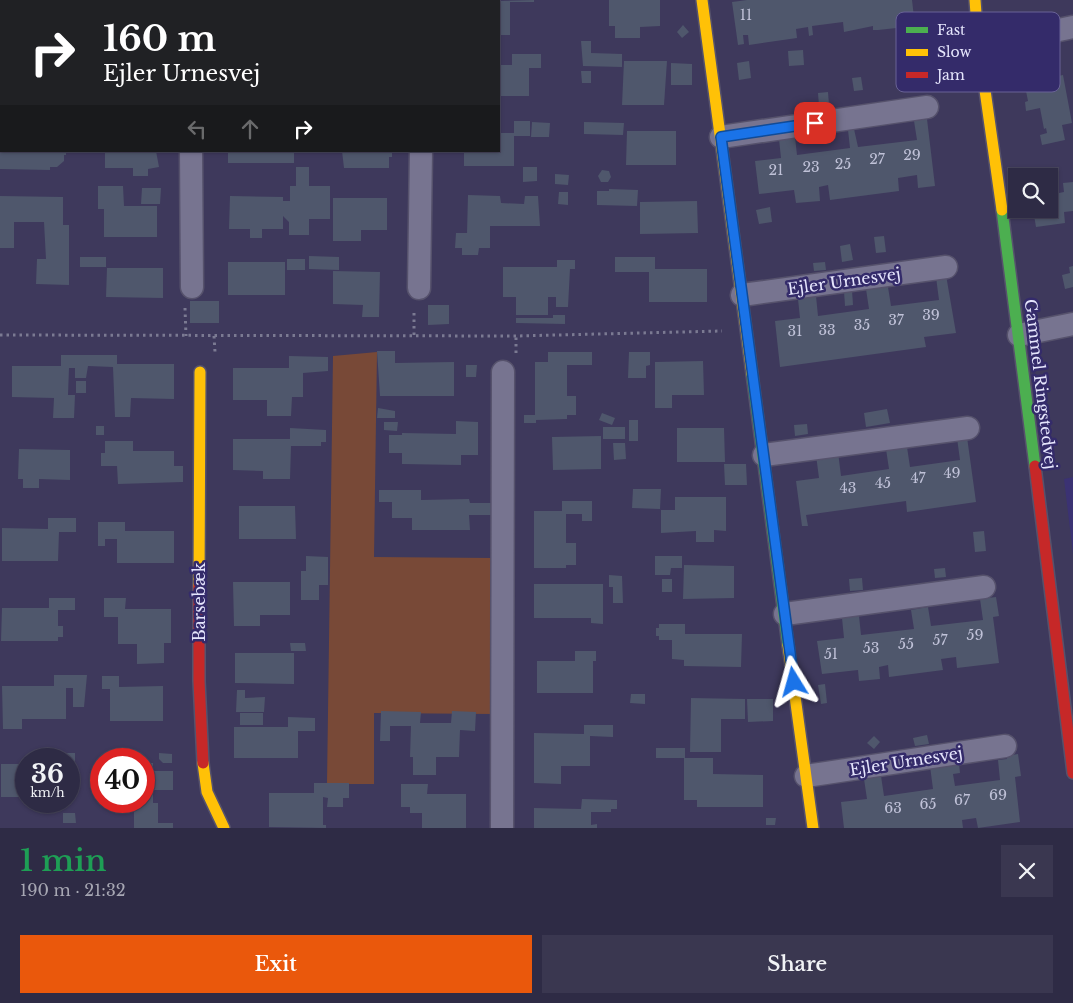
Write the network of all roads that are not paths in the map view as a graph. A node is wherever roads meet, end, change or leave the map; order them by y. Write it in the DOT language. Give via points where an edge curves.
graph roads {
  1 [pos="702,0"];
  2 [pos="1073,27"];
  3 [pos="1060,29"];
  4 [pos="985,92"];
  5 [pos="928,107"];
  6 [pos="721,137"];
  7 [pos="192,152"];
  8 [pos="420,152"];
  9 [pos="946,267"];
  10 [pos="192,287"];
  11 [pos="419,288"];
  12 [pos="742,295"];
  13 [pos="1073,324"];
  14 [pos="1018,335"];
  15 [pos="200,372"];
  16 [pos="503,372"];
  17 [pos="968,428"];
  18 [pos="764,455"];
  19 [pos="984,587"];
  20 [pos="785,614"];
  21 [pos="1005,746"];
  22 [pos="1073,773"];
  23 [pos="806,776"];
  24 [pos="224,828"];
  25 [pos="502,828"];
  26 [pos="813,828"];
  1 -- 6 [label="street"];
  2 -- 3 [label="street"];
  4 -- 14 [label="street, Gammel Ringstedvej"];
  5 -- 6 [label="street"];
  6 -- 12 [label="street"];
  7 -- 10 [label="street"];
  8 -- 11 [label="street"];
  9 -- 12 [label="street, Ejler Urnesvej"];
  12 -- 18 [label="street"];
  13 -- 14 [label="street"];
  14 -- 22 [label="street, Gammel Ringstedvej"];
  15 -- 24 [label="street, Barsebæk" via="199,681 202,750 207,792"];
  16 -- 25 [label="street"];
  17 -- 18 [label="street"];
  18 -- 20 [label="street"];
  19 -- 20 [label="street"];
  20 -- 23 [label="street"];
  21 -- 23 [label="street, Ejler Urnesvej"];
  23 -- 26 [label="street"];
}
